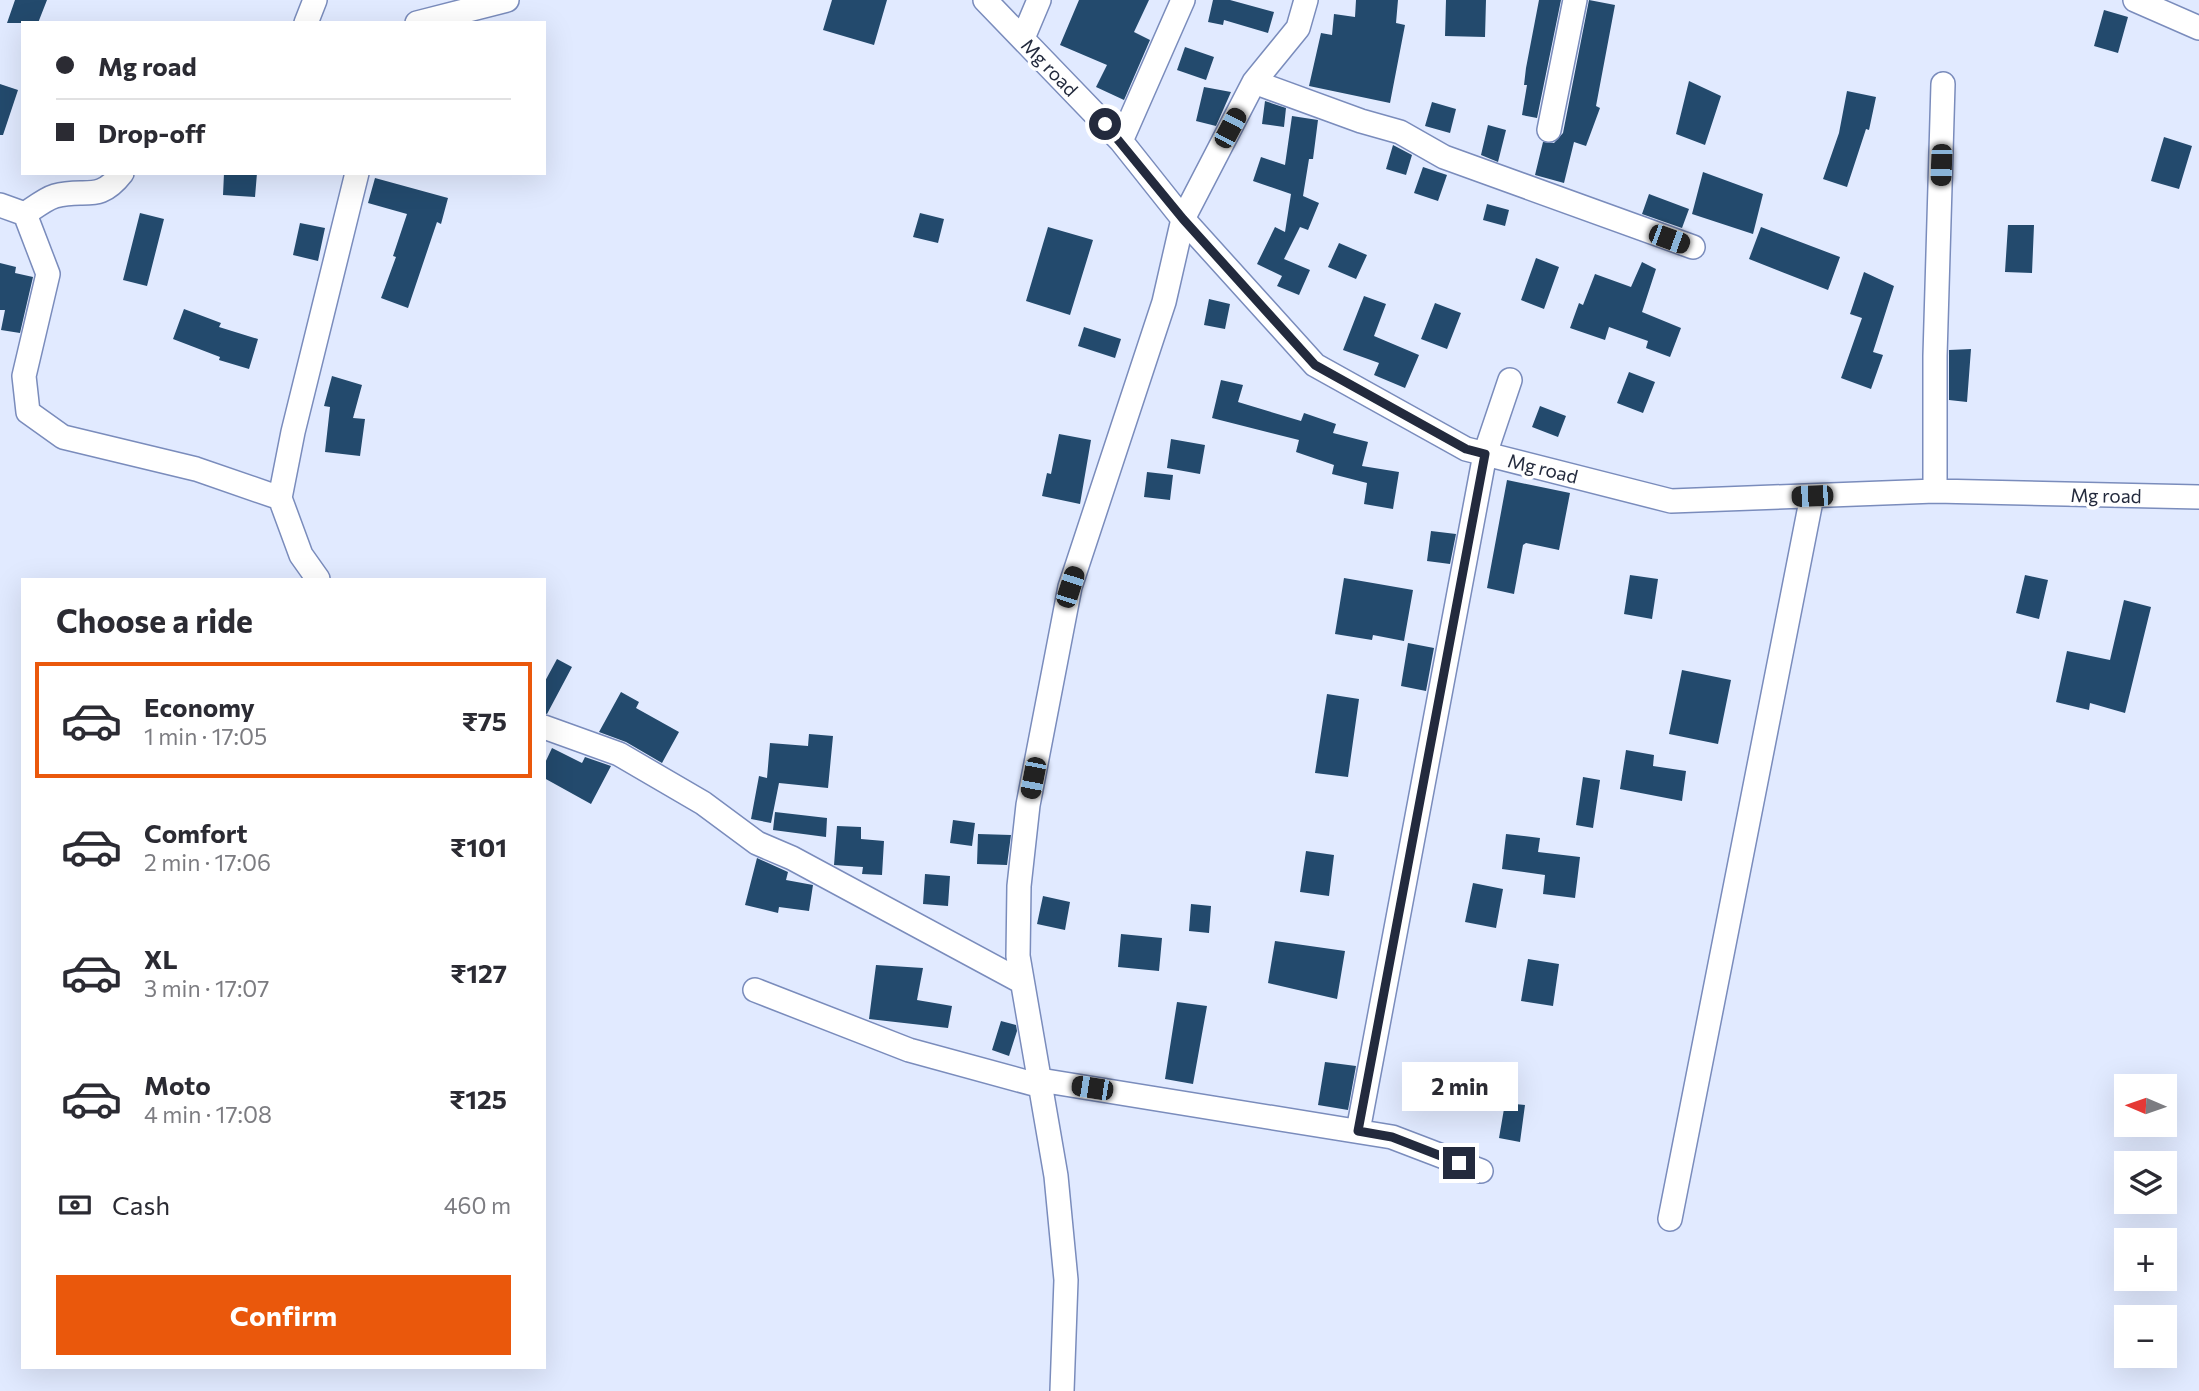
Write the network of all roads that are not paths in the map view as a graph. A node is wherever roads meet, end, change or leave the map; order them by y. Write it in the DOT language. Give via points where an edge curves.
graph roads {
  1 [pos="314,0"];
  2 [pos="507,0"];
  3 [pos="985,0"];
  4 [pos="1039,0"];
  5 [pos="1182,0"];
  6 [pos="1306,0"];
  7 [pos="1575,0"];
  8 [pos="2135,0"];
  9 [pos="307,21"];
  10 [pos="425,21"];
  11 [pos="2199,27"];
  12 [pos="1023,38"];
  13 [pos="1254,82"];
  14 [pos="1943,84"];
  15 [pos="1549,130"];
  16 [pos="1121,141"];
  17 [pos="120,175"];
  18 [pos="357,175"];
  19 [pos="0,205"];
  20 [pos="25,214"];
  21 [pos="1183,219"];
  22 [pos="1693,247"];
  23 [pos="1510,380"];
  24 [pos="1485,454"];
  25 [pos="1935,491"];
  26 [pos="1812,496"];
  27 [pos="280,498"];
  28 [pos="2199,498"];
  29 [pos="317,578"];
  30 [pos="546,728"];
  31 [pos="1022,982"];
  32 [pos="754,990"];
  33 [pos="1040,1083"];
  34 [pos="1358,1131"];
  35 [pos="1481,1171"];
  36 [pos="1670,1219"];
  37 [pos="1062,1391"];
  1 -- 9 [label="street"];
  2 -- 10 [label="street"];
  3 -- 12 [label="street, Mg road"];
  4 -- 12 [label="street"];
  5 -- 16 [label="street"];
  6 -- 13 [label="street" via="1298,27"];
  7 -- 15 [label="street"];
  8 -- 11 [label="street"];
  12 -- 16 [label="street, Mg road"];
  13 -- 21 [label="street"];
  13 -- 22 [label="street" via="1400,132 1444,157"];
  14 -- 25 [label="street"];
  16 -- 21 [label="street, Mg road"];
  17 -- 20 [label="street" via="97,194 54,196"];
  18 -- 27 [label="street"];
  19 -- 20 [label="street"];
  20 -- 27 [label="street" via="48,274 24,376 28,412 63,437 196,469"];
  21 -- 24 [label="street, Mg road" via="1315,365 1466,449"];
  21 -- 31 [label="street" via="1164,302 1070,587 1028,805 1019,886"];
  23 -- 24 [label="street"];
  24 -- 26 [label="street, Mg road" via="1671,501"];
  24 -- 34 [label="street"];
  25 -- 26 [label="street, Mg road"];
  25 -- 28 [label="street, Mg road"];
  26 -- 36 [label="street"];
  27 -- 29 [label="street" via="301,555"];
  30 -- 31 [label="street" via="620,754 703,803 757,843"];
  31 -- 33 [label="street"];
  32 -- 33 [label="street" via="909,1050"];
  33 -- 34 [label="street"];
  33 -- 37 [label="street" via="1056,1176 1066,1280"];
  34 -- 35 [label="street" via="1392,1137"];
}
